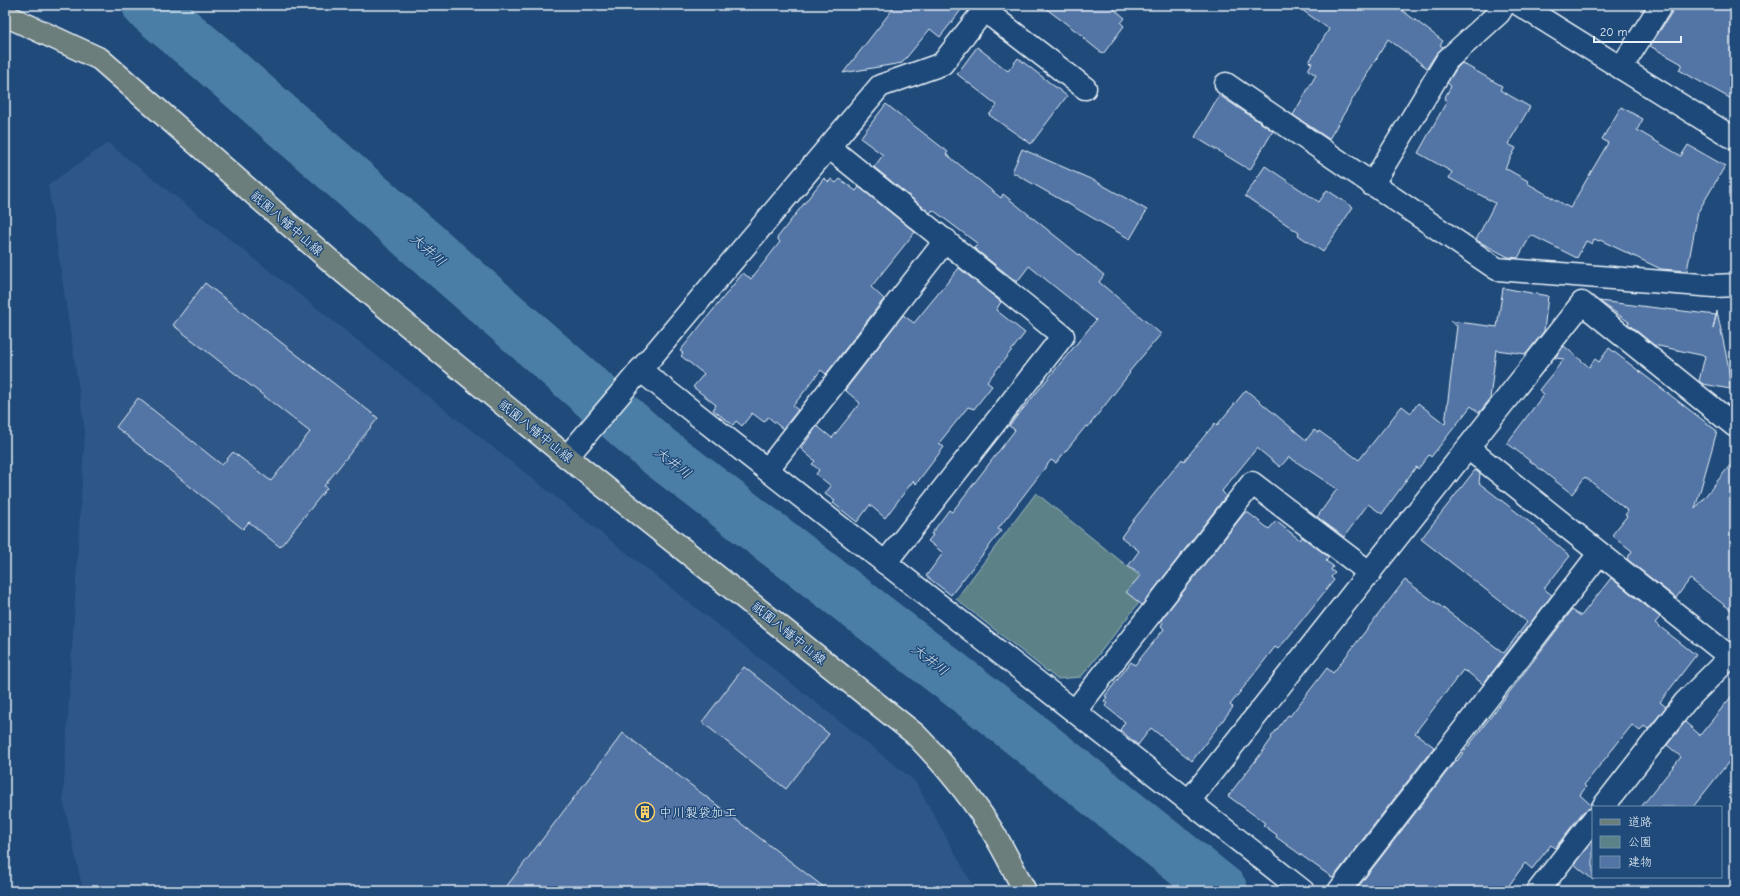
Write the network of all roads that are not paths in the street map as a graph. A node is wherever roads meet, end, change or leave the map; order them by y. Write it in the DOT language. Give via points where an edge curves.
graph roads {
  1 [pos="1504,5"];
  2 [pos="1520,5"];
  3 [pos="1661,5"];
  4 [pos="986,8"];
  5 [pos="5,15"];
  6 [pos="1621,68"];
  7 [pos="1226,84"];
  8 [pos="1085,88"];
  9 [pos="1735,139"];
  10 [pos="829,147"];
  11 [pos="1372,185"];
  12 [pos="946,240"];
  13 [pos="1583,276"];
  14 [pos="1735,285"];
  15 [pos="1582,303"];
  16 [pos="640,370"];
  17 [pos="1735,426"];
  18 [pos="1468,448"];
  19 [pos="568,457"];
  20 [pos="767,470"];
  21 [pos="1599,554"];
  22 [pos="885,563"];
  23 [pos="1370,573"];
  24 [pos="1732,655"];
  25 [pos="1074,712"];
  26 [pos="1190,801"];
  27 [pos="1604,806"];
  28 [pos="1592,821"];
  29 [pos="1025,891"];
  30 [pos="1303,891"];
  31 [pos="1339,891"];
  32 [pos="1538,891"];
  1 -- 11 [label="street" via="1447,60"];
  2 -- 6 [label="street"];
  3 -- 6 [label="street"];
  4 -- 8 [label="street"];
  4 -- 10 [label="street" via="942,64 880,86"];
  5 -- 19 [label="main road, 祇園八幡中山線" via="100,59 342,271"];
  6 -- 9 [label="street"];
  7 -- 11 [label="street"];
  10 -- 12 [label="street"];
  10 -- 16 [label="street"];
  11 -- 13 [label="street" via="1497,269"];
  12 -- 20 [label="street"];
  12 -- 22 [label="street" via="1063,336"];
  13 -- 14 [label="street" via="1714,286"];
  13 -- 15 [label="street"];
  15 -- 17 [label="street"];
  15 -- 18 [label="street"];
  16 -- 19 [label="street"];
  16 -- 20 [label="street"];
  18 -- 21 [label="street"];
  18 -- 23 [label="street"];
  19 -- 29 [label="main road, 祇園八幡中山線" via="915,734 966,792 994,832"];
  20 -- 22 [label="street"];
  21 -- 24 [label="street"];
  21 -- 31 [label="street"];
  22 -- 25 [label="street"];
  23 -- 25 [label="street" via="1252,483"];
  23 -- 26 [label="street"];
  24 -- 27 [label="street" via="1685,702"];
  25 -- 26 [label="street"];
  26 -- 30 [label="street"];
  28 -- 32 [label="street"];
}
